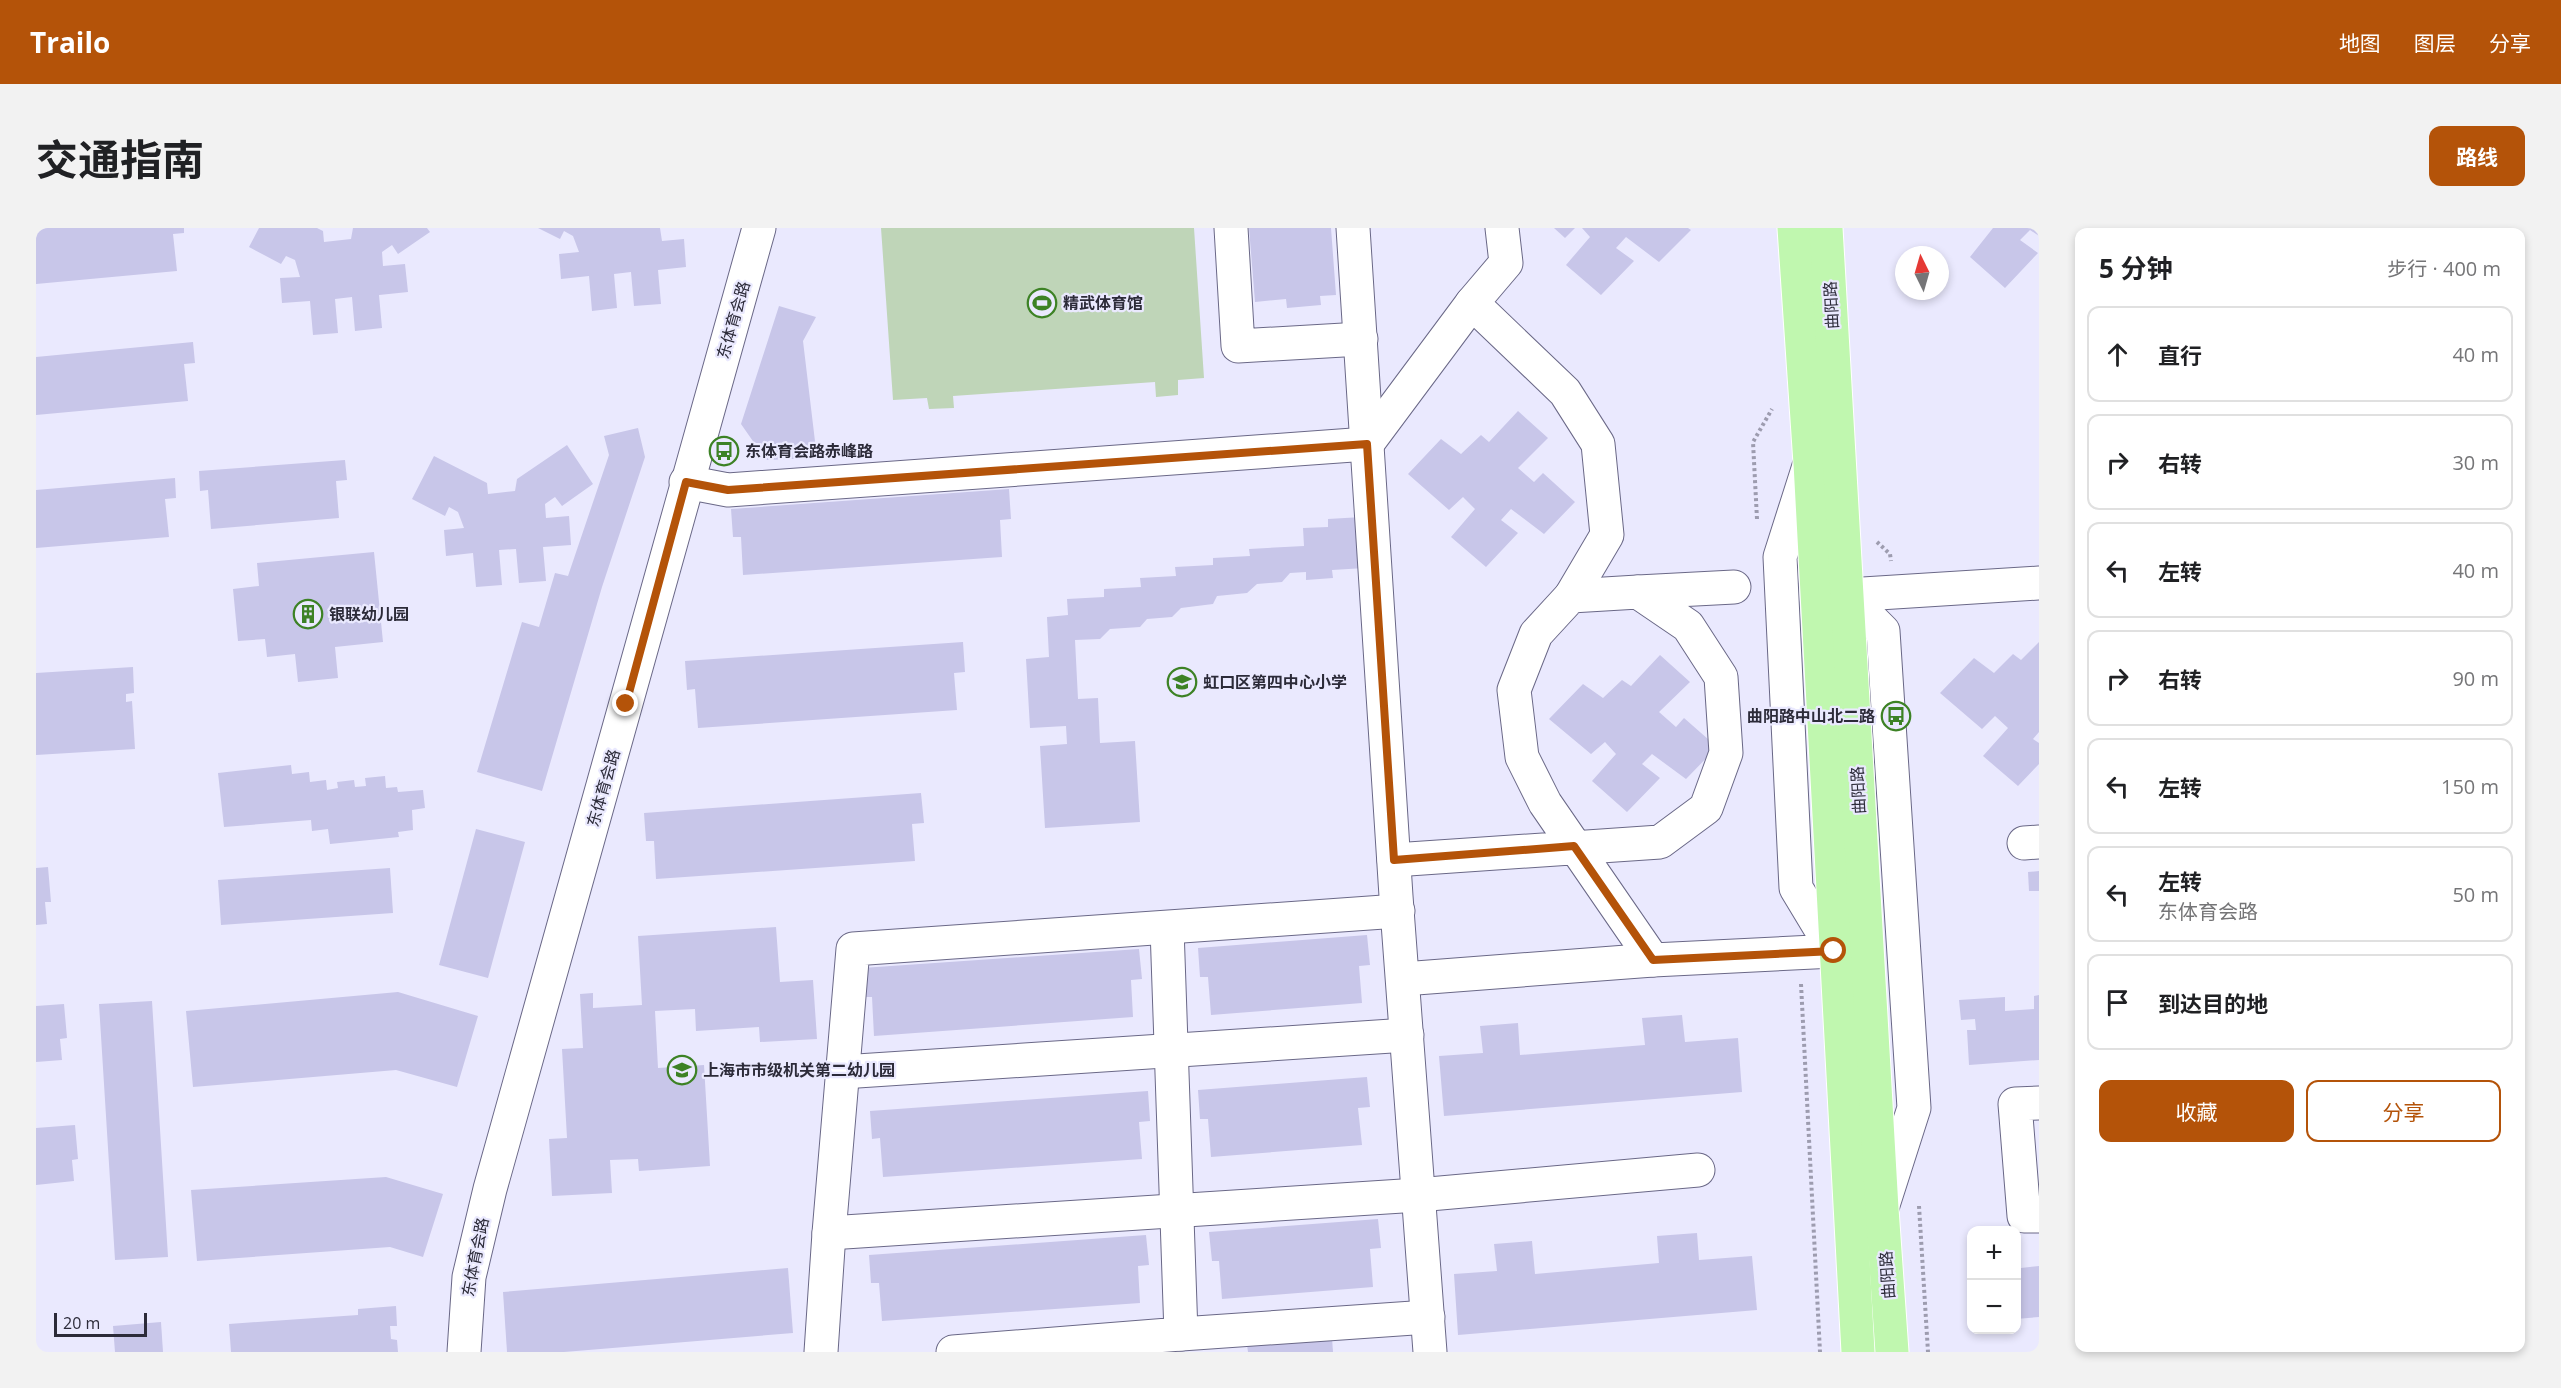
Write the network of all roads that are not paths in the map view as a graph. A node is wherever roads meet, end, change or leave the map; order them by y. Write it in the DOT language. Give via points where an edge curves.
graph roads {
  1 [pos="759,228"];
  2 [pos="1230,228"];
  3 [pos="1353,228"];
  4 [pos="1502,228"];
  5 [pos="1794,228"];
  6 [pos="1826,228"];
  7 [pos="1472,303"];
  8 [pos="1361,339"];
  9 [pos="1367,444"];
  10 [pos="686,482"];
  11 [pos="2039,583"];
  12 [pos="1734,587"];
  13 [pos="1638,592"];
  14 [pos="1847,595"];
  15 [pos="1571,596"];
  16 [pos="1574,846"];
  17 [pos="1394,860"];
  18 [pos="1398,911"];
  19 [pos="1167,928"];
  20 [pos="1834,951"];
  21 [pos="1653,960"];
  22 [pos="1403,980"];
  23 [pos="1407,1035"];
  24 [pos="1172,1049"];
  25 [pos="842,1072"];
  26 [pos="2039,1103"];
  27 [pos="1698,1170"];
  28 [pos="1418,1195"];
  29 [pos="1178,1210"];
  30 [pos="2039,1216"];
  31 [pos="829,1233"];
  32 [pos="1428,1317"];
  33 [pos="1181,1334"];
  34 [pos="464,1352"];
  35 [pos="821,1352"];
  36 [pos="953,1352"];
  37 [pos="1430,1352"];
  38 [pos="1858,1352"];
  39 [pos="1892,1352"];
  1 -- 10 [label="street, 东体育会路"];
  2 -- 8 [label="street" via="1239,346"];
  3 -- 8 [label="street"];
  4 -- 7 [label="street" via="1506,262"];
  5 -- 20 [label="main road, 曲阳路"];
  6 -- 14 [label="main road, 曲阳路"];
  7 -- 9 [label="street"];
  7 -- 15 [label="street" via="1566,392 1598,444 1607,535"];
  8 -- 9 [label="street"];
  9 -- 10 [label="street" via="728,490"];
  9 -- 17 [label="street"];
  10 -- 34 [label="street, 东体育会路" via="490,1189 469,1277"];
  11 -- 14 [label="street"];
  12 -- 13 [label="street"];
  13 -- 15 [label="street"];
  13 -- 16 [label="street" via="1688,626 1721,677 1726,753 1706,808 1660,842"];
  14 -- 39 [label="main road, 曲阳路"];
  15 -- 16 [label="street" via="1536,634 1514,690 1522,757 1545,803"];
  16 -- 17 [label="street"];
  16 -- 21 [label="street"];
  17 -- 18 [label="street"];
  18 -- 19 [label="street"];
  18 -- 22 [label="street"];
  19 -- 24 [label="street"];
  19 -- 25 [label="street" via="853,949"];
  20 -- 21 [label="street"];
  20 -- 38 [label="main road, 曲阳路"];
  21 -- 22 [label="street"];
  22 -- 23 [label="street"];
  23 -- 24 [label="street"];
  23 -- 28 [label="street"];
  24 -- 25 [label="street"];
  24 -- 29 [label="street"];
  25 -- 31 [label="street"];
  26 -- 30 [label="street" via="2015,1104 2024,1216"];
  27 -- 28 [label="street"];
  28 -- 29 [label="street"];
  28 -- 32 [label="street"];
  29 -- 31 [label="street"];
  29 -- 33 [label="street"];
  31 -- 35 [label="street"];
  32 -- 33 [label="street"];
  32 -- 37 [label="street"];
  33 -- 36 [label="street"];
}
